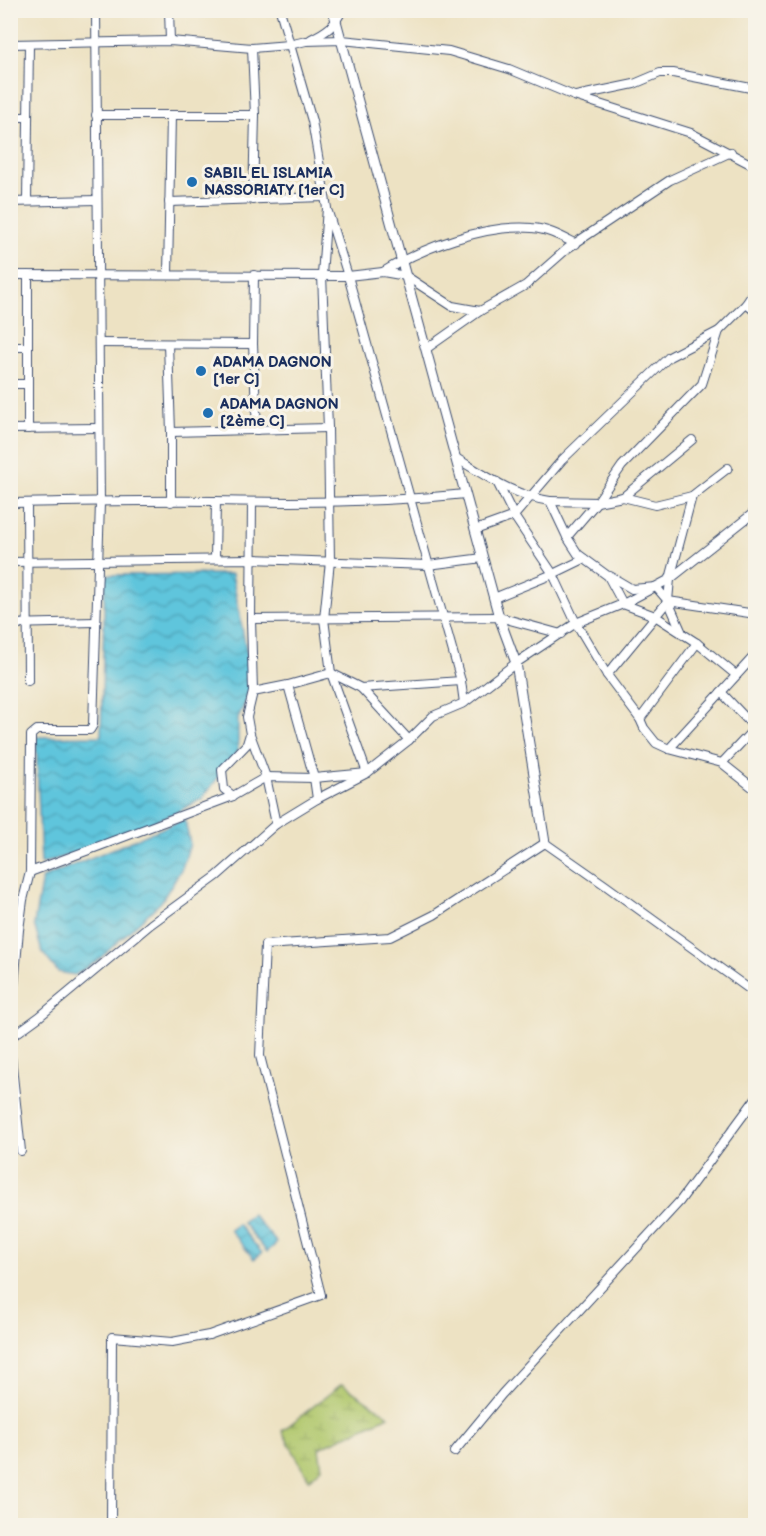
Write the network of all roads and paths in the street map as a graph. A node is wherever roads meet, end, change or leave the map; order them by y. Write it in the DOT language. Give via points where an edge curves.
graph roads {
  1 [pos="96,10"];
  2 [pos="169,10"];
  3 [pos="280,10"];
  4 [pos="333,10"];
  5 [pos="342,10"];
  6 [pos="337,23"];
  7 [pos="342,40"];
  8 [pos="170,41"];
  9 [pos="306,41"];
  10 [pos="97,43"];
  11 [pos="10,44"];
  12 [pos="29,44"];
  13 [pos="289,45"];
  14 [pos="252,48"];
  15 [pos="756,89"];
  16 [pos="574,96"];
  17 [pos="255,115"];
  18 [pos="96,116"];
  19 [pos="171,116"];
  20 [pos="10,117"];
  21 [pos="28,117"];
  22 [pos="731,152"];
  23 [pos="756,167"];
  24 [pos="324,197"];
  25 [pos="253,200"];
  26 [pos="27,201"];
  27 [pos="97,201"];
  28 [pos="10,202"];
  29 [pos="169,202"];
  30 [pos="327,208"];
  31 [pos="576,244"];
  32 [pos="402,260"];
  33 [pos="383,272"];
  34 [pos="99,274"];
  35 [pos="10,275"];
  36 [pos="28,275"];
  37 [pos="168,275"];
  38 [pos="254,275"];
  39 [pos="322,275"];
  40 [pos="348,276"];
  41 [pos="406,276"];
  42 [pos="756,289"];
  43 [pos="746,304"];
  44 [pos="480,311"];
  45 [pos="756,312"];
  46 [pos="719,331"];
  47 [pos="99,343"];
  48 [pos="168,344"];
  49 [pos="253,344"];
  50 [pos="28,347"];
  51 [pos="10,348"];
  52 [pos="426,349"];
  53 [pos="10,384"];
  54 [pos="28,384"];
  55 [pos="99,428"];
  56 [pos="328,428"];
  57 [pos="10,429"];
  58 [pos="28,429"];
  59 [pos="257,430"];
  60 [pos="171,432"];
  61 [pos="692,440"];
  62 [pos="456,458"];
  63 [pos="728,468"];
  64 [pos="497,482"];
  65 [pos="465,494"];
  66 [pos="692,496"];
  67 [pos="623,497"];
  68 [pos="531,498"];
  69 [pos="410,500"];
  70 [pos="216,501"];
  71 [pos="330,501"];
  72 [pos="550,501"];
  73 [pos="171,502"];
  74 [pos="597,502"];
  75 [pos="10,503"];
  76 [pos="27,503"];
  77 [pos="100,503"];
  78 [pos="252,503"];
  79 [pos="756,511"];
  80 [pos="514,516"];
  81 [pos="475,530"];
  82 [pos="567,537"];
  83 [pos="483,558"];
  84 [pos="215,559"];
  85 [pos="252,559"];
  86 [pos="584,559"];
  87 [pos="96,561"];
  88 [pos="330,561"];
  89 [pos="10,562"];
  90 [pos="26,562"];
  91 [pos="428,565"];
  92 [pos="553,574"];
  93 [pos="608,576"];
  94 [pos="670,579"];
  95 [pos="656,587"];
  96 [pos="494,598"];
  97 [pos="668,601"];
  98 [pos="623,604"];
  99 [pos="756,614"];
  100 [pos="655,616"];
  101 [pos="499,617"];
  102 [pos="443,618"];
  103 [pos="251,619"];
  104 [pos="324,619"];
  105 [pos="95,622"];
  106 [pos="576,623"];
  107 [pos="10,624"];
  108 [pos="28,624"];
  109 [pos="561,634"];
  110 [pos="683,635"];
  111 [pos="697,643"];
  112 [pos="754,660"];
  113 [pos="516,663"];
  114 [pos="331,673"];
  115 [pos="607,675"];
  116 [pos="736,675"];
  117 [pos="28,681"];
  118 [pos="461,681"];
  119 [pos="288,685"];
  120 [pos="362,688"];
  121 [pos="253,692"];
  122 [pos="721,692"];
  123 [pos="464,703"];
  124 [pos="640,719"];
  125 [pos="755,729"];
  126 [pos="250,734"];
  127 [pos="410,740"];
  128 [pos="669,749"];
  129 [pos="722,763"];
  130 [pos="367,773"];
  131 [pos="266,777"];
  132 [pos="314,778"];
  133 [pos="756,790"];
  134 [pos="233,796"];
  135 [pos="317,799"];
  136 [pos="276,824"];
  137 [pos="545,843"];
  138 [pos="30,872"];
  139 [pos="756,994"];
  140 [pos="10,1030"];
  141 [pos="10,1038"];
  142 [pos="10,1047"];
  143 [pos="756,1098"];
  144 [pos="21,1151"];
  145 [pos="454,1452"];
  146 [pos="111,1526"];
  1 -- 10 [label="street"];
  2 -- 8 [label="street"];
  3 -- 13 [label="street"];
  4 -- 6 [label="street"];
  5 -- 6 [label="street"];
  6 -- 7 [label="street"];
  6 -- 9 [label="street"];
  7 -- 9 [label="street"];
  7 -- 16 [label="street" via="449,51 509,69"];
  7 -- 32 [label="street"];
  8 -- 10 [label="street"];
  8 -- 14 [label="street"];
  9 -- 13 [label="street"];
  10 -- 12 [label="street"];
  10 -- 18 [label="street"];
  11 -- 12 [label="street"];
  12 -- 21 [label="street"];
  13 -- 14 [label="street"];
  13 -- 24 [label="street" via="312,121"];
  14 -- 17 [label="street"];
  15 -- 16 [label="street" via="660,73 634,84"];
  16 -- 22 [label="street" via="691,133"];
  17 -- 19 [label="street"];
  17 -- 25 [label="street"];
  18 -- 19 [label="street"];
  18 -- 27 [label="street"];
  19 -- 29 [label="street"];
  20 -- 21 [label="street"];
  21 -- 26 [label="street"];
  22 -- 23 [label="street"];
  22 -- 31 [label="street" via="669,180"];
  24 -- 25 [label="street"];
  24 -- 30 [label="street"];
  25 -- 29 [label="street"];
  26 -- 27 [label="street"];
  26 -- 28 [label="street"];
  27 -- 34 [label="street"];
  29 -- 37 [label="street"];
  30 -- 39 [label="street"];
  30 -- 40 [label="street"];
  31 -- 32 [label="street" via="534,228 507,228 460,237"];
  31 -- 44 [label="street" via="526,285"];
  32 -- 33 [label="street"];
  32 -- 41 [label="street"];
  33 -- 40 [label="street"];
  33 -- 41 [label="street"];
  34 -- 36 [label="street"];
  34 -- 37 [label="street"];
  34 -- 47 [label="street"];
  35 -- 36 [label="street"];
  36 -- 50 [label="street"];
  37 -- 38 [label="street"];
  38 -- 39 [label="street"];
  38 -- 49 [label="street"];
  39 -- 40 [label="street"];
  39 -- 56 [label="street"];
  40 -- 69 [label="street"];
  41 -- 44 [label="street" via="452,306"];
  41 -- 52 [label="street"];
  42 -- 43 [label="street"];
  43 -- 45 [label="street"];
  43 -- 46 [label="street"];
  44 -- 52 [label="street"];
  46 -- 68 [label="street" via="669,357 562,460"];
  46 -- 74 [label="street" via="702,384 622,466"];
  47 -- 48 [label="street"];
  47 -- 55 [label="street"];
  48 -- 49 [label="street"];
  48 -- 60 [label="street"];
  49 -- 59 [label="street"];
  50 -- 51 [label="street"];
  50 -- 54 [label="street"];
  52 -- 62 [label="street"];
  53 -- 54 [label="street"];
  54 -- 58 [label="street"];
  55 -- 58 [label="street"];
  55 -- 77 [label="street"];
  56 -- 59 [label="street"];
  56 -- 71 [label="street"];
  57 -- 58 [label="street"];
  59 -- 60 [label="street"];
  60 -- 73 [label="street"];
  61 -- 67 [label="street"];
  62 -- 64 [label="street"];
  62 -- 65 [label="street"];
  63 -- 66 [label="street"];
  64 -- 68 [label="street"];
  64 -- 80 [label="street"];
  65 -- 69 [label="street"];
  65 -- 81 [label="street"];
  66 -- 67 [label="street" via="655,506"];
  66 -- 94 [label="street"];
  67 -- 74 [label="street"];
  68 -- 72 [label="street"];
  68 -- 80 [label="street"];
  69 -- 71 [label="street"];
  69 -- 91 [label="street"];
  70 -- 73 [label="street"];
  70 -- 78 [label="street"];
  70 -- 84 [label="street"];
  71 -- 78 [label="street"];
  71 -- 88 [label="street"];
  72 -- 74 [label="street"];
  72 -- 82 [label="street"];
  73 -- 77 [label="street"];
  74 -- 82 [label="street"];
  75 -- 76 [label="street"];
  76 -- 77 [label="street"];
  76 -- 90 [label="street"];
  77 -- 87 [label="street"];
  78 -- 85 [label="street"];
  79 -- 94 [label="street"];
  80 -- 81 [label="street"];
  80 -- 92 [label="street"];
  81 -- 83 [label="street"];
  82 -- 86 [label="street"];
  83 -- 91 [label="street"];
  83 -- 96 [label="street"];
  84 -- 85 [label="street"];
  84 -- 87 [label="street"];
  85 -- 88 [label="street"];
  85 -- 103 [label="street"];
  86 -- 92 [label="street"];
  86 -- 93 [label="street"];
  87 -- 90 [label="street"];
  87 -- 105 [label="street"];
  88 -- 91 [label="street"];
  88 -- 104 [label="street"];
  89 -- 90 [label="street"];
  90 -- 108 [label="street"];
  91 -- 102 [label="street"];
  92 -- 96 [label="street"];
  92 -- 106 [label="street"];
  93 -- 95 [label="street" via="632,589"];
  93 -- 98 [label="street"];
  94 -- 95 [label="street"];
  94 -- 97 [label="street"];
  95 -- 97 [label="street"];
  95 -- 98 [label="street"];
  96 -- 101 [label="street"];
  97 -- 99 [label="street"];
  97 -- 100 [label="street"];
  97 -- 110 [label="street"];
  98 -- 100 [label="street"];
  98 -- 106 [label="street"];
  100 -- 110 [label="street"];
  100 -- 115 [label="street"];
  101 -- 102 [label="street"];
  101 -- 109 [label="street"];
  101 -- 113 [label="street"];
  102 -- 104 [label="street"];
  102 -- 118 [label="street"];
  103 -- 104 [label="street"];
  103 -- 121 [label="street"];
  104 -- 114 [label="street"];
  105 -- 108 [label="street"];
  105 -- 138 [label="street" via="93,725 90,730 37,730 31,735"];
  106 -- 109 [label="street"];
  106 -- 115 [label="street"];
  107 -- 108 [label="street"];
  108 -- 117 [label="street"];
  109 -- 113 [label="street"];
  110 -- 111 [label="street"];
  111 -- 116 [label="street"];
  111 -- 124 [label="street"];
  112 -- 116 [label="street"];
  113 -- 123 [label="street"];
  113 -- 137 [label="street"];
  114 -- 119 [label="street"];
  114 -- 120 [label="street"];
  114 -- 130 [label="street"];
  115 -- 124 [label="street"];
  116 -- 122 [label="street"];
  118 -- 120 [label="street"];
  118 -- 123 [label="street"];
  119 -- 121 [label="street"];
  119 -- 132 [label="street"];
  120 -- 127 [label="street"];
  121 -- 126 [label="street" via="247,717"];
  122 -- 125 [label="street"];
  122 -- 128 [label="street"];
  123 -- 127 [label="street" via="433,716"];
  124 -- 128 [label="street" via="656,743"];
  125 -- 129 [label="street"];
  126 -- 131 [label="street"];
  126 -- 134 [label="street" via="247,744 222,770 224,789"];
  127 -- 130 [label="street"];
  128 -- 129 [label="street"];
  129 -- 133 [label="street"];
  130 -- 132 [label="street"];
  130 -- 135 [label="street"];
  131 -- 132 [label="street"];
  131 -- 134 [label="street"];
  131 -- 136 [label="street"];
  132 -- 135 [label="street"];
  134 -- 138 [label="street"];
  135 -- 136 [label="street"];
  136 -- 141 [label="street" via="217,876"];
  137 -- 139 [label="street"];
  137 -- 146 [label="street" via="434,915 390,937 265,945 260,1056 321,1294 209,1335 172,1342 112,1337"];
  138 -- 140 [label="street" via="19,930"];
  142 -- 144 [label="street"];
  143 -- 145 [label="street" via="680,1202"];
}
